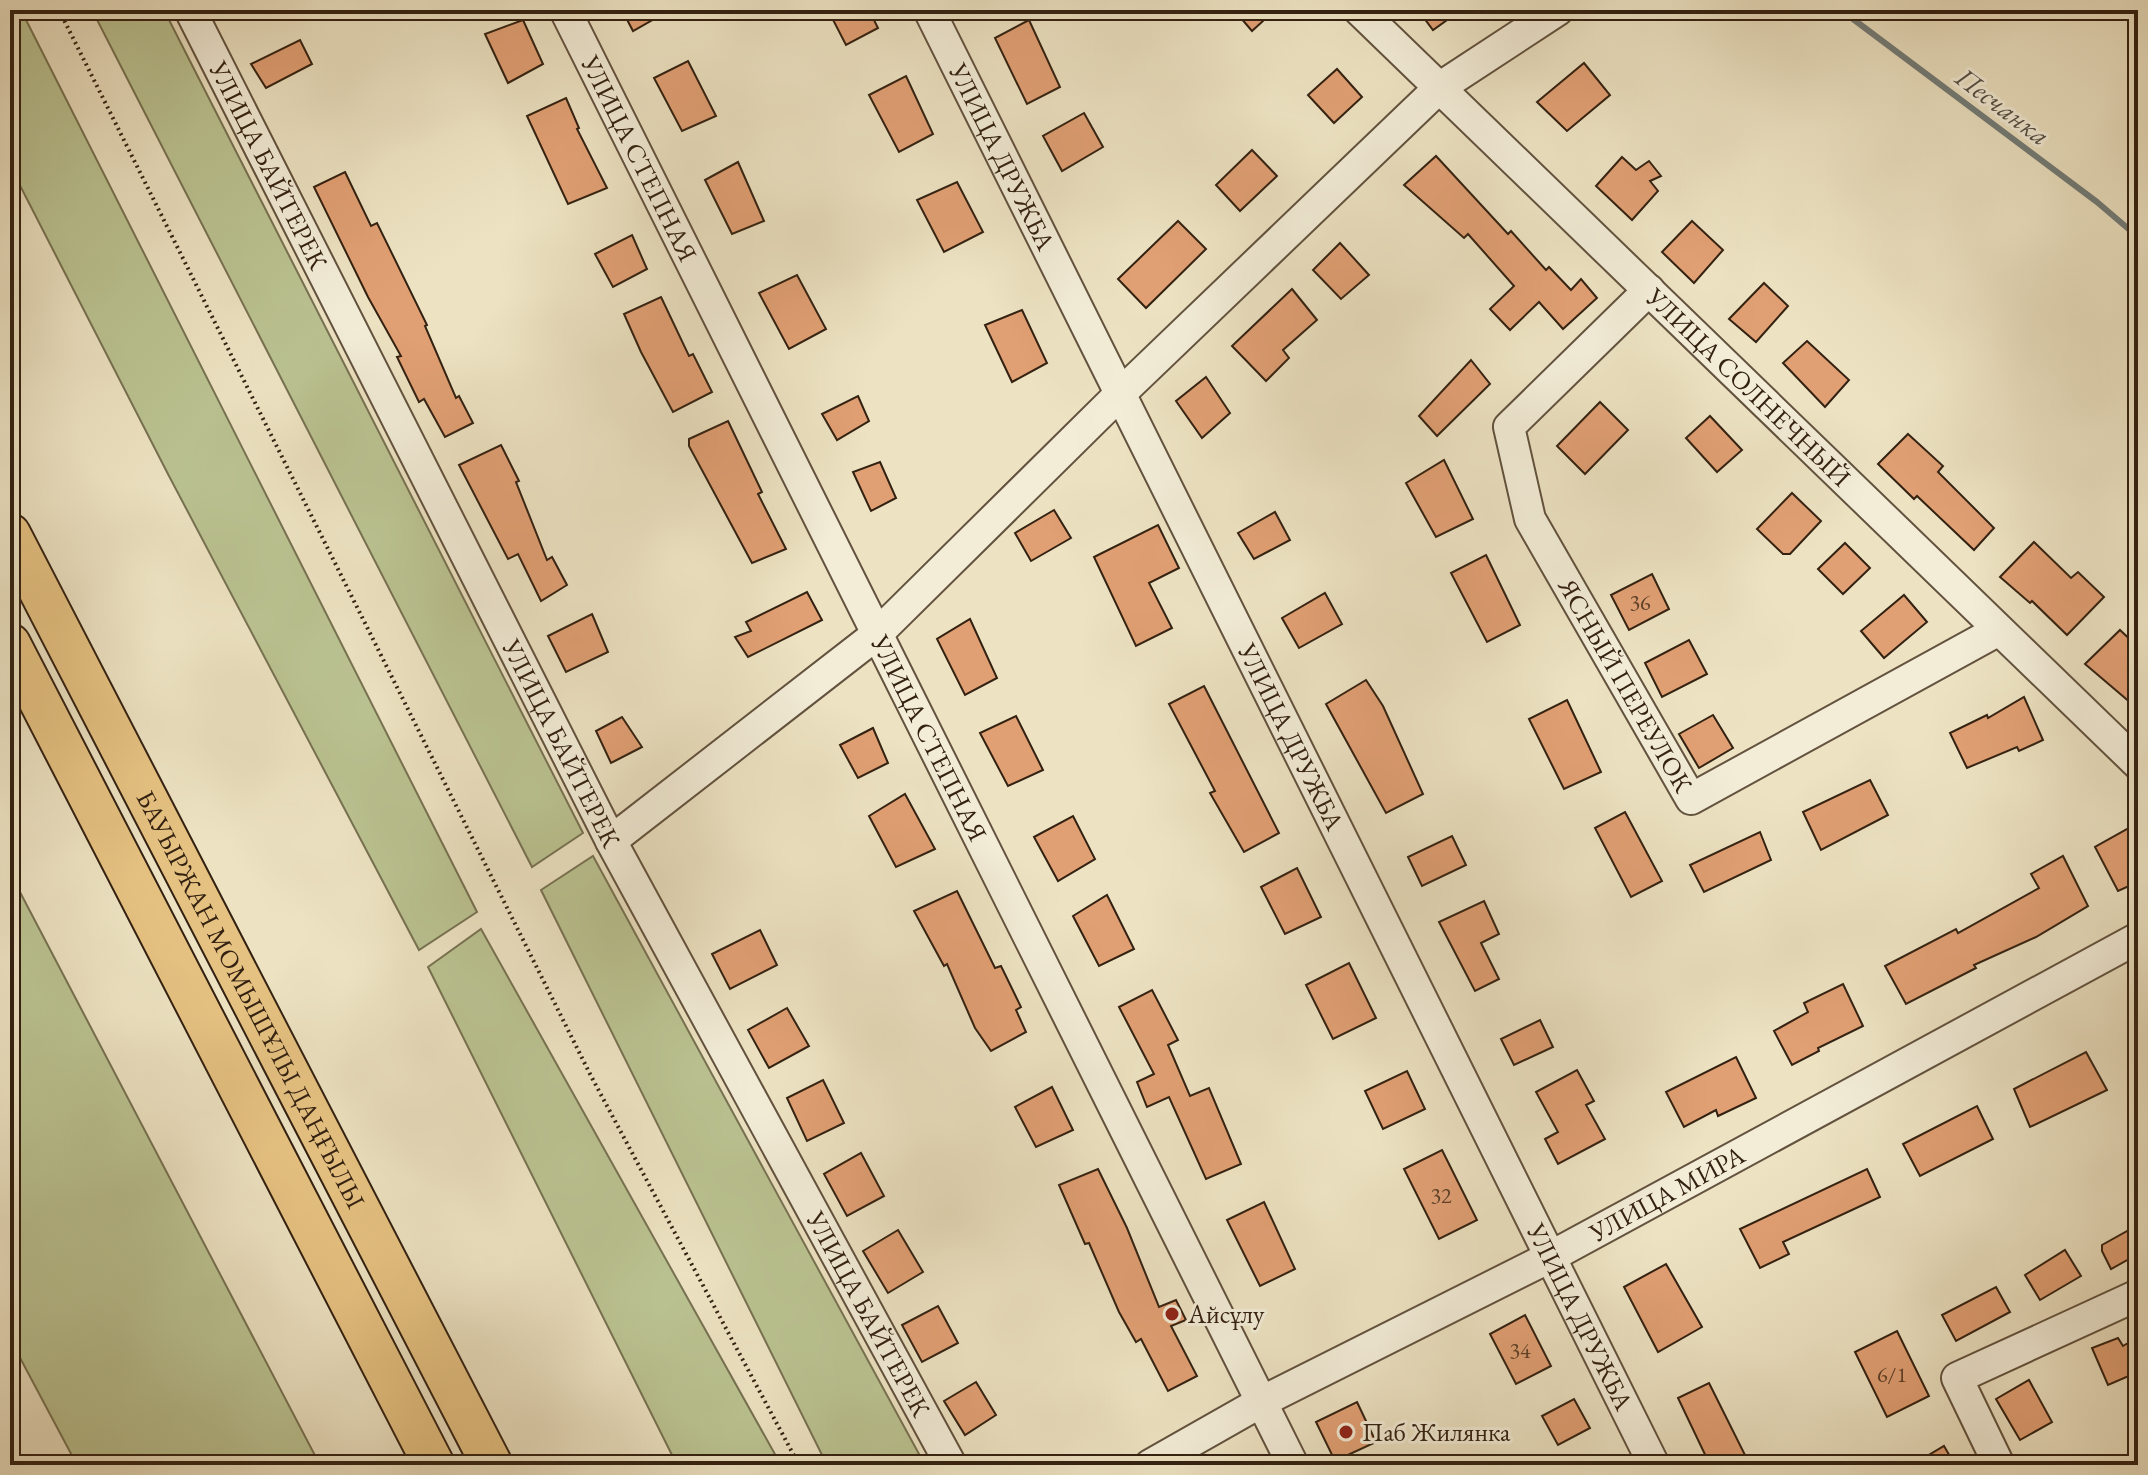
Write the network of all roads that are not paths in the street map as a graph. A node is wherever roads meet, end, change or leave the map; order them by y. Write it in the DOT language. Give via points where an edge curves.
graph roads {
  1 [pos="190,10"];
  2 [pos="565,10"];
  3 [pos="929,10"];
  4 [pos="1359,10"];
  5 [pos="1558,10"];
  6 [pos="1439,88"];
  7 [pos="1649,290"];
  8 [pos="1121,393"];
  9 [pos="10,534"];
  10 [pos="1997,631"];
  11 [pos="876,635"];
  12 [pos="10,644"];
  13 [pos="2138,764"];
  14 [pos="611,841"];
  15 [pos="2138,938"];
  16 [pos="1550,1257"];
  17 [pos="2138,1295"];
  18 [pos="1261,1402"];
  19 [pos="434,1465"];
  20 [pos="492,1465"];
  21 [pos="951,1465"];
  22 [pos="1150,1465"];
  23 [pos="1293,1465"];
  24 [pos="1654,1465"];
  25 [pos="1999,1465"];
  1 -- 14 [label="street, УЛИЦА БАЙТЕРЕК"];
  2 -- 11 [label="street, УЛИЦА СТЕПНАЯ"];
  3 -- 8 [label="street, УЛИЦА ДРУЖБА"];
  4 -- 6 [label="street, УЛИЦА СОЛНЕЧНЫЙ"];
  5 -- 6 [label="street"];
  6 -- 7 [label="street, УЛИЦА СОЛНЕЧНЫЙ"];
  6 -- 8 [label="street"];
  7 -- 10 [label="street, УЛИЦА СОЛНЕЧНЫЙ"];
  7 -- 10 [label="street, ЯСНЫЙ ПЕРЕУЛОК" via="1509,427 1530,519 1691,799"];
  8 -- 11 [label="street"];
  8 -- 16 [label="street, УЛИЦА ДРУЖБА"];
  9 -- 20 [label="main road, БАУЫРЖАН МОМЫШҰЛЫ ДАҢҒЫЛЫ"];
  10 -- 13 [label="street, УЛИЦА СОЛНЕЧНЫЙ"];
  11 -- 14 [label="street"];
  11 -- 18 [label="street, УЛИЦА СТЕПНАЯ"];
  12 -- 19 [label="main road, БАУЫРЖАН МОМЫШҰЛЫ ДАҢҒЫЛЫ"];
  14 -- 21 [label="street, УЛИЦА БАЙТЕРЕК"];
  15 -- 16 [label="street, УЛИЦА МИРА"];
  16 -- 18 [label="street, УЛИЦА МИРА"];
  16 -- 24 [label="street, УЛИЦА ДРУЖБА"];
  17 -- 25 [label="street" via="1957,1378"];
  18 -- 22 [label="street, УЛИЦА МИРА"];
  18 -- 23 [label="street, УЛИЦА СТЕПНАЯ"];
}
